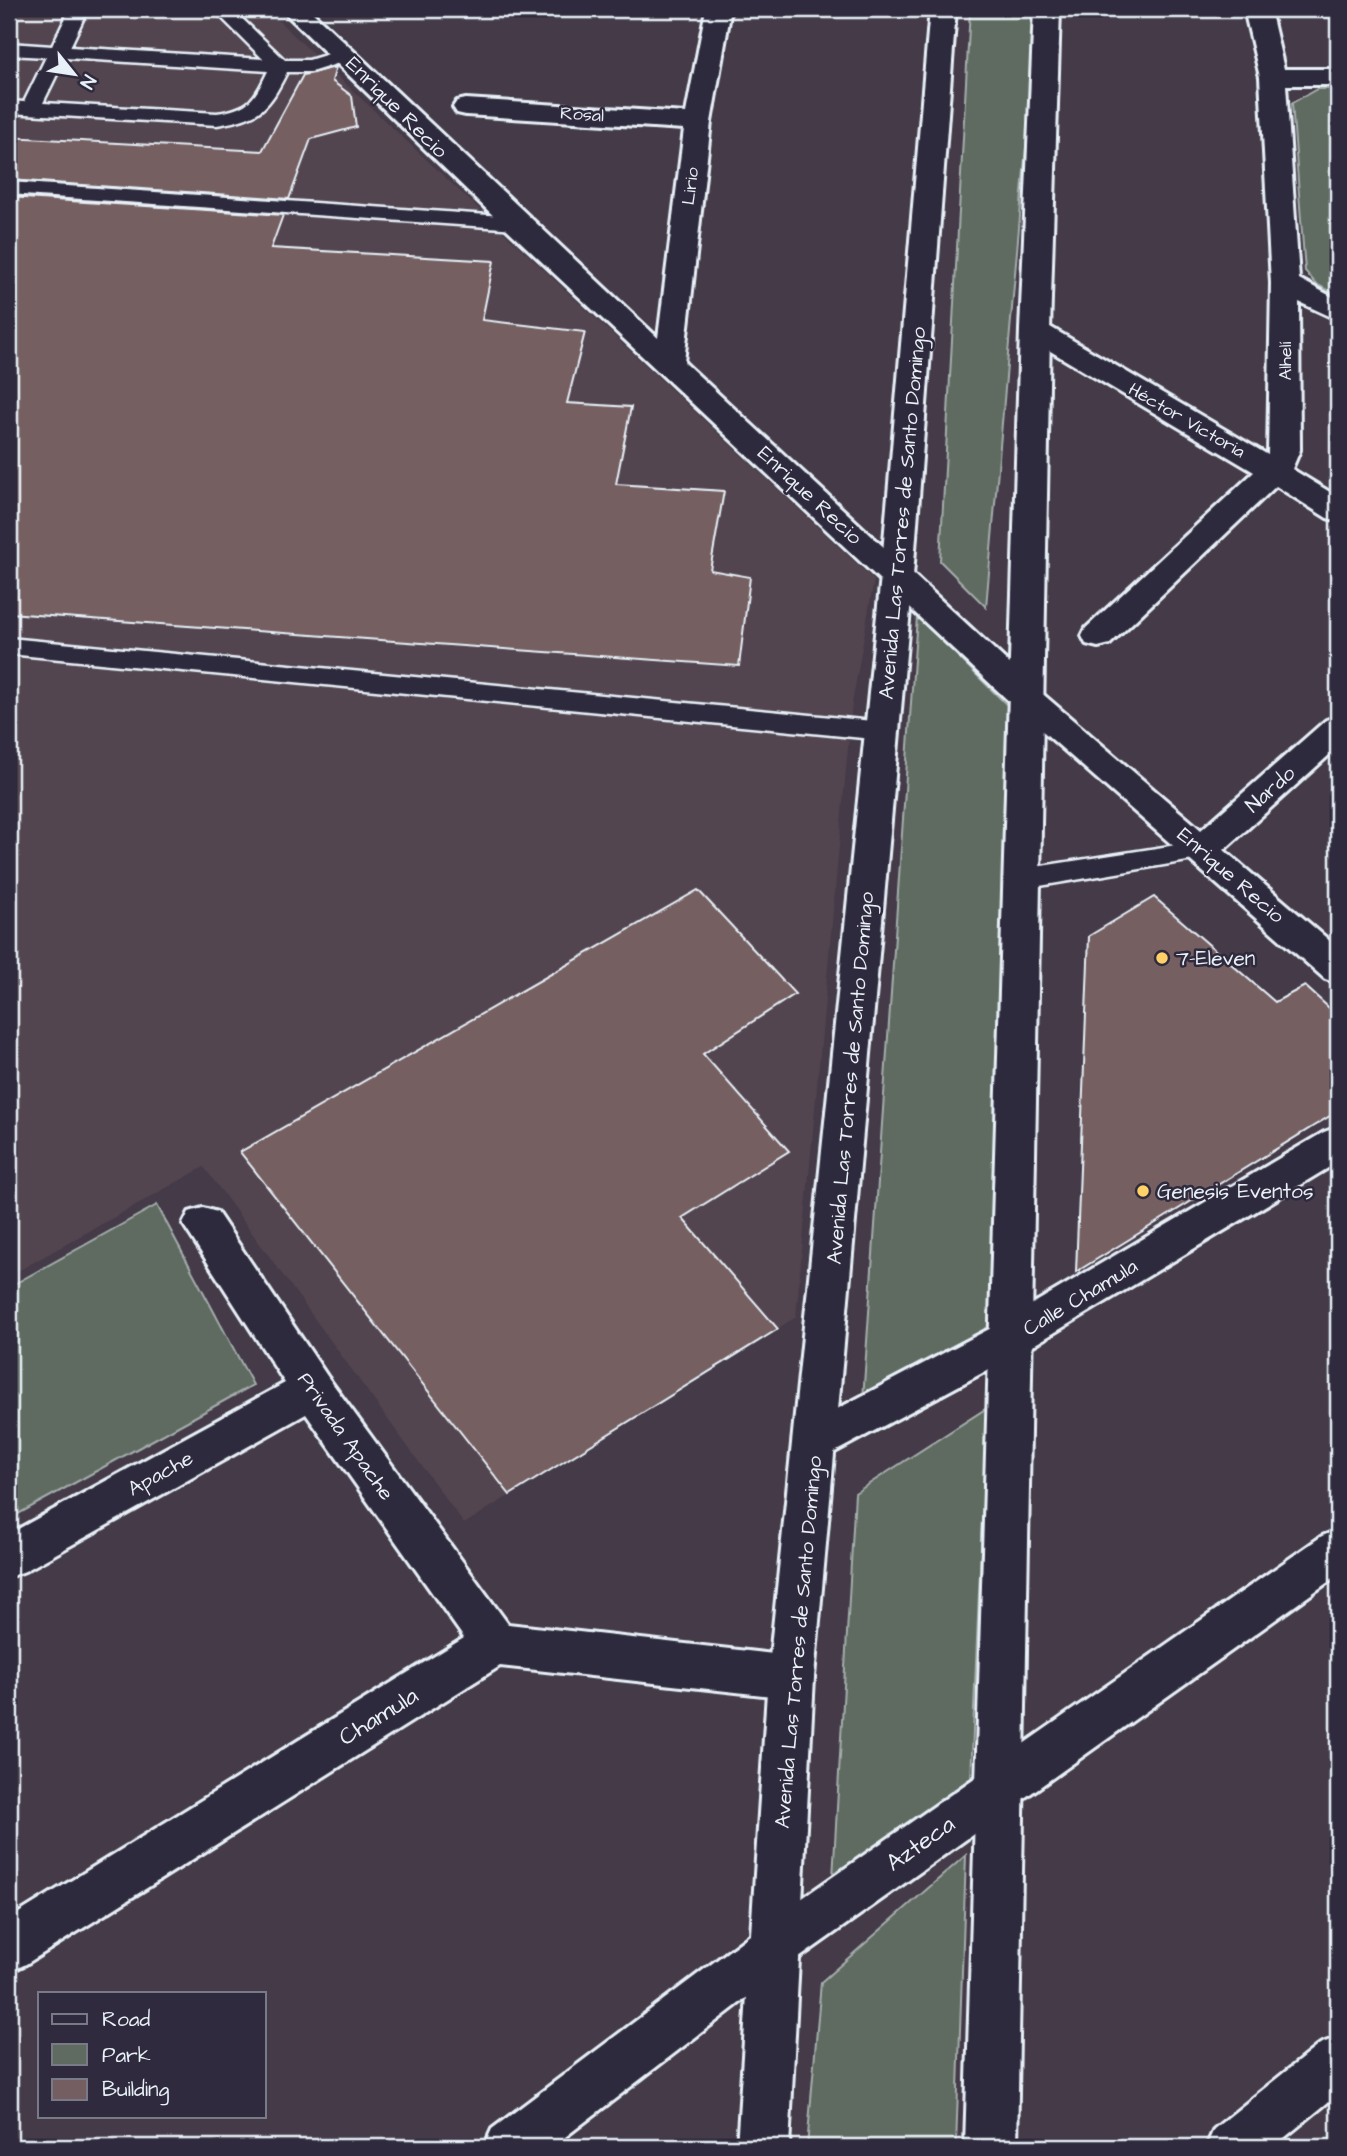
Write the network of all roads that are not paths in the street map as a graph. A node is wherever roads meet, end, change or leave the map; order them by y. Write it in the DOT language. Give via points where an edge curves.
graph roads {
  1 [pos="79,9"];
  2 [pos="222,9"];
  3 [pos="294,9"];
  4 [pos="719,9"];
  5 [pos="943,9"];
  6 [pos="1046,9"];
  7 [pos="1257,9"];
  8 [pos="9,49"];
  9 [pos="58,52"];
  10 [pos="345,55"];
  11 [pos="280,66"];
  12 [pos="1273,76"];
  13 [pos="1338,77"];
  14 [pos="9,107"];
  15 [pos="466,107"];
  16 [pos="31,108"];
  17 [pos="698,122"];
  18 [pos="9,188"];
  19 [pos="517,223"];
  20 [pos="1284,283"];
  21 [pos="1338,311"];
  22 [pos="1035,330"];
  23 [pos="669,364"];
  24 [pos="1274,471"];
  25 [pos="1338,511"];
  26 [pos="897,576"];
  27 [pos="1098,636"];
  28 [pos="9,646"];
  29 [pos="1026,698"];
  30 [pos="1338,727"];
  31 [pos="883,731"];
  32 [pos="1202,850"];
  33 [pos="1022,879"];
  34 [pos="1338,969"];
  35 [pos="1338,1143"];
  36 [pos="203,1224"];
  37 [pos="1012,1337"];
  38 [pos="312,1389"];
  39 [pos="816,1441"];
  40 [pos="1338,1550"];
  41 [pos="9,1557"];
  42 [pos="495,1644"];
  43 [pos="792,1677"];
  44 [pos="999,1788"];
  45 [pos="775,1946"];
  46 [pos="9,1947"];
  47 [pos="1338,2062"];
  48 [pos="510,2147"];
  49 [pos="762,2147"];
  50 [pos="991,2147"];
  51 [pos="1232,2147"];
  1 -- 9 [label="lane"];
  2 -- 11 [label="lane"];
  3 -- 10 [label="street, Enrique Recio"];
  4 -- 17 [label="street, Lirio"];
  5 -- 26 [label="street, Avenida Las Torres de Santo Domingo"];
  6 -- 22 [label="street"];
  7 -- 12 [label="street, Alhelí"];
  8 -- 9 [label="lane"];
  9 -- 11 [label="lane"];
  9 -- 16 [label="lane"];
  10 -- 11 [label="lane" via="311,66"];
  10 -- 19 [label="street, Enrique Recio"];
  11 -- 16 [label="lane" via="259,106 240,116 217,119"];
  12 -- 13 [label="street"];
  12 -- 20 [label="street, Alhelí"];
  14 -- 16 [label="lane"];
  15 -- 17 [label="street, Rosal"];
  17 -- 23 [label="street, Lirio"];
  18 -- 19 [label="lane"];
  19 -- 23 [label="street, Enrique Recio"];
  20 -- 21 [label="street"];
  20 -- 24 [label="street, Alhelí" via="1286,432 1282,461"];
  22 -- 24 [label="street, Héctor Victoria"];
  22 -- 29 [label="street"];
  23 -- 26 [label="street, Enrique Recio"];
  24 -- 25 [label="street, Héctor Victoria"];
  24 -- 27 [label="street, Alhelí"];
  26 -- 29 [label="street, Enrique Recio"];
  26 -- 31 [label="street, Avenida Las Torres de Santo Domingo"];
  28 -- 31 [label="lane"];
  29 -- 32 [label="street, Enrique Recio"];
  29 -- 33 [label="street"];
  30 -- 32 [label="street, Nardo"];
  31 -- 39 [label="street, Avenida Las Torres de Santo Domingo"];
  32 -- 33 [label="lane"];
  32 -- 34 [label="street, Enrique Recio"];
  33 -- 37 [label="street"];
  35 -- 37 [label="street, Calle Chamula"];
  36 -- 38 [label="street, Privada Apache"];
  37 -- 39 [label="street, Calle Chamula"];
  37 -- 44 [label="street"];
  38 -- 41 [label="street, Apache"];
  38 -- 42 [label="street, Privada Apache"];
  39 -- 43 [label="street, Avenida Las Torres de Santo Domingo"];
  40 -- 44 [label="street, Azteca"];
  42 -- 43 [label="street"];
  42 -- 46 [label="street, Chamula"];
  43 -- 45 [label="street, Avenida Las Torres de Santo Domingo"];
  44 -- 45 [label="street, Azteca"];
  44 -- 50 [label="street"];
  45 -- 48 [label="street, Azteca"];
  45 -- 49 [label="street, Avenida Las Torres de Santo Domingo"];
  47 -- 51 [label="street"];
}
